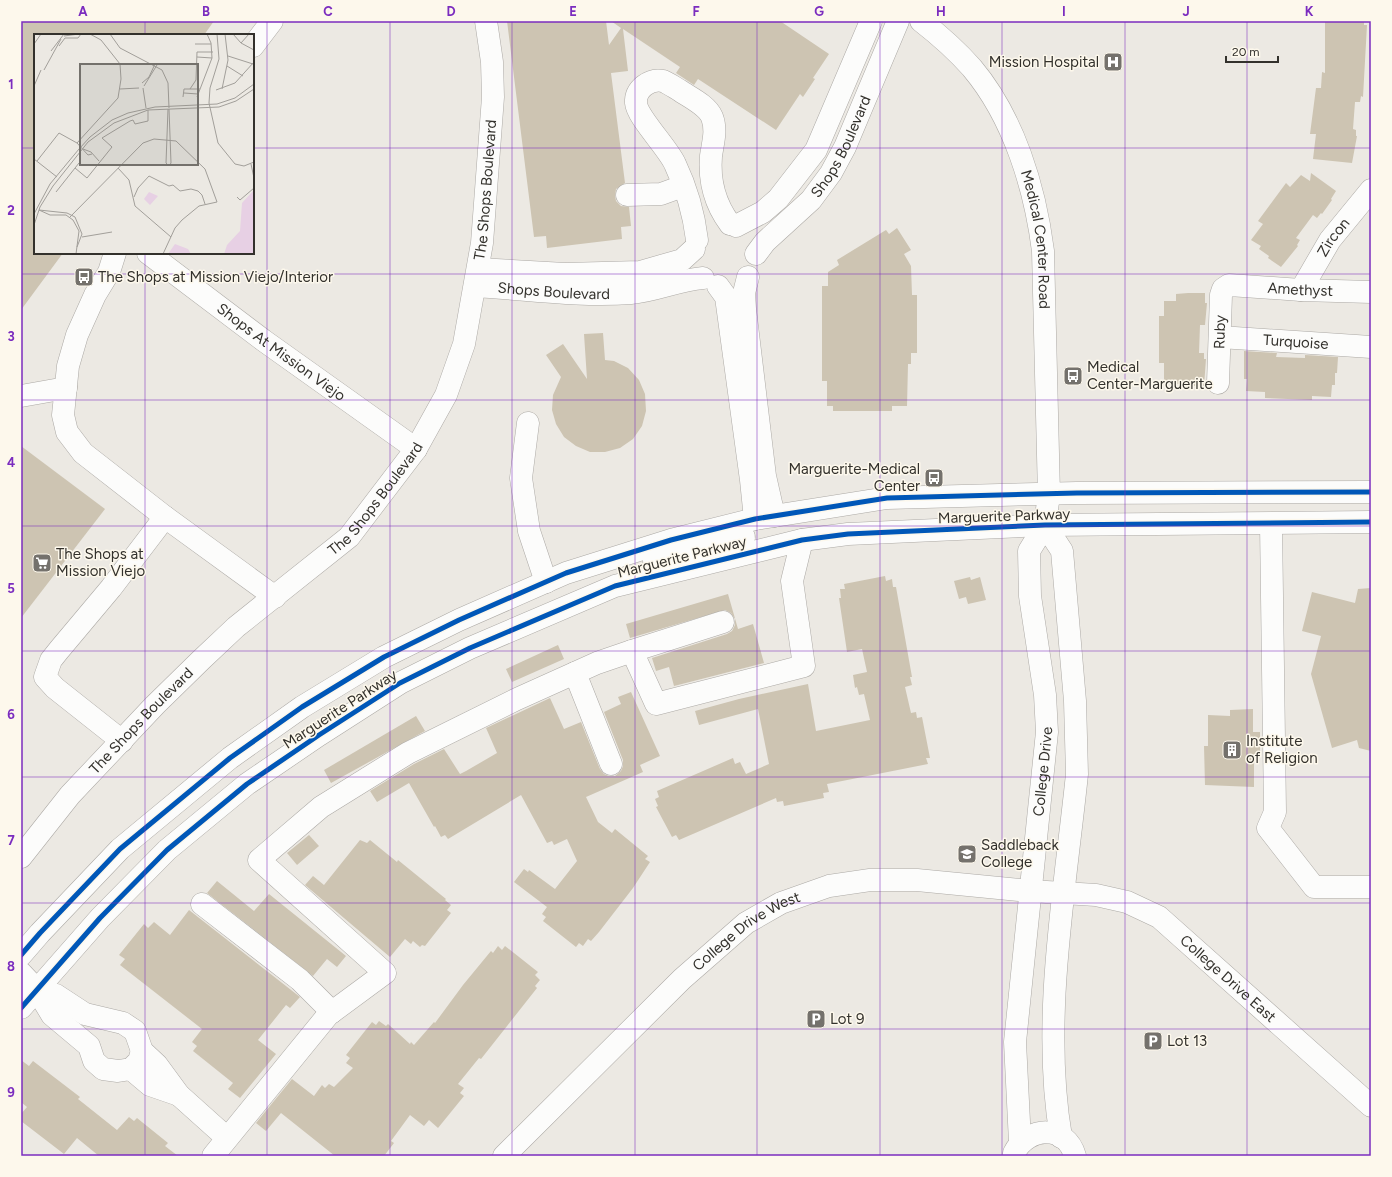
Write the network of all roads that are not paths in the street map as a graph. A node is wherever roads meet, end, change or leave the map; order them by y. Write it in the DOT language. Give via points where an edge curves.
graph roads {
  1 [pos="272,21"];
  2 [pos="486,21"];
  3 [pos="872,21"];
  4 [pos="898,21"];
  5 [pos="921,21"];
  6 [pos="254,45"];
  7 [pos="683,186"];
  8 [pos="1371,190"];
  9 [pos="627,195"];
  10 [pos="733,225"];
  11 [pos="696,244"];
  12 [pos="115,254"];
  13 [pos="149,254"];
  14 [pos="756,254"];
  15 [pos="748,277"];
  16 [pos="477,278"];
  17 [pos="710,282"];
  18 [pos="1229,284"];
  19 [pos="1301,290"];
  20 [pos="1371,292"];
  21 [pos="1220,337"];
  22 [pos="1371,347"];
  23 [pos="1218,383"];
  24 [pos="66,388"];
  25 [pos="21,396"];
  26 [pos="528,423"];
  27 [pos="416,450"];
  28 [pos="1371,492"];
  29 [pos="1049,495"];
  30 [pos="165,517"];
  31 [pos="764,517"];
  32 [pos="1371,522"];
  33 [pos="1271,524"];
  34 [pos="1045,525"];
  35 [pos="802,540"];
  36 [pos="546,582"];
  37 [pos="615,586"];
  38 [pos="275,597"];
  39 [pos="723,622"];
  40 [pos="632,651"];
  41 [pos="575,673"];
  42 [pos="122,741"];
  43 [pos="611,764"];
  44 [pos="21,857"];
  45 [pos="1371,887"];
  46 [pos="1030,891"];
  47 [pos="1064,893"];
  48 [pos="202,904"];
  49 [pos="21,956"];
  50 [pos="21,973"];
  51 [pos="37,990"];
  52 [pos="21,1008"];
  53 [pos="332,1012"];
  54 [pos="136,1060"];
  55 [pos="1371,1106"];
  56 [pos="1061,1137"];
  57 [pos="227,1138"];
  58 [pos="1017,1149"];
  59 [pos="213,1156"];
  60 [pos="504,1156"];
  61 [pos="1075,1156"];
  1 -- 6 [label="street"];
  2 -- 16 [label="street, The Shops Boulevard" via="492,62 493,97 487,196"];
  3 -- 10 [label="street, Shops Boulevard" via="816,150 778,199 763,212"];
  4 -- 14 [label="street, Shops Boulevard" via="845,147 831,173 811,200 765,242"];
  5 -- 29 [label="street, Medical Center Road" via="952,47 993,96 1016,146 1034,197 1043,251"];
  7 -- 9 [label="street" via="661,194"];
  7 -- 10 [label="street" via="675,163 641,116 636,104 643,86 650,82 663,81 698,103 711,115 715,133 711,156 716,199 722,213"];
  7 -- 11 [label="street" via="695,224"];
  8 -- 19 [label="street, Zircon" via="1330,240"];
  10 -- 11 [label="street, Shops Boulevard" via="711,227 703,232"];
  10 -- 14 [label="street" via="747,233 756,247"];
  11 -- 16 [label="street, Shops Boulevard" via="682,260 640,272"];
  11 -- 17 [label="street" via="693,258 696,268"];
  12 -- 24 [label="street" via="109,272 77,336 68,366"];
  13 -- 27 [label="street, Shops At Mission Viejo"];
  14 -- 15 [label="street, Shops Boulevard" via="753,269"];
  15 -- 17 [label="street, Shops Boulevard" via="734,285"];
  15 -- 31 [label="street, Shops Boulevard" via="744,292 745,309 765,476"];
  16 -- 17 [label="street, Shops Boulevard" via="590,293 632,293 687,279"];
  16 -- 27 [label="street, The Shops Boulevard" via="457,368 446,395"];
  17 -- 31 [label="street" via="726,296 751,480"];
  18 -- 19 [label="street, Amethyst"];
  18 -- 21 [label="street, Ruby" via="1223,288 1221,295"];
  19 -- 20 [label="street, Amethyst"];
  21 -- 22 [label="street, Turquoise"];
  21 -- 23 [label="street, Ruby"];
  24 -- 25 [label="street"];
  24 -- 30 [label="street" via="63,415 67,432 74,444 82,454"];
  26 -- 36 [label="street" via="520,478 529,531"];
  27 -- 38 [label="street, The Shops Boulevard" via="349,537"];
  28 -- 29 [label="street, Marguerite Parkway"];
  29 -- 31 [label="street, Marguerite Parkway" via="887,498"];
  29 -- 34 [label="street, College Drive"];
  30 -- 38 [label="street"];
  30 -- 42 [label="street" via="111,588 55,655 45,677"];
  31 -- 36 [label="street, Marguerite Parkway" via="671,540 566,573"];
  31 -- 37 [label="street" via="756,533 637,566"];
  32 -- 33 [label="street, Marguerite Parkway"];
  33 -- 34 [label="street, Marguerite Parkway"];
  33 -- 45 [label="street" via="1276,812 1268,828 1314,887"];
  34 -- 35 [label="street, Marguerite Parkway" via="848,534"];
  34 -- 46 [label="street, College Drive" via="1029,550 1030,596 1045,695 1046,732"];
  34 -- 47 [label="street, College Drive" via="1062,550 1075,701 1077,774"];
  35 -- 37 [label="street, Marguerite Parkway"];
  35 -- 40 [label="street" via="792,582 804,666 656,704"];
  36 -- 49 [label="street, Marguerite Parkway" via="459,620 384,657 302,707 230,758 120,849"];
  37 -- 51 [label="street, Marguerite Parkway" via="470,648 400,683 248,784 167,850 100,918"];
  38 -- 42 [label="street, The Shops Boulevard" via="236,627 207,654"];
  39 -- 40 [label="street"];
  40 -- 41 [label="street"];
  41 -- 43 [label="street"];
  41 -- 53 [label="street" via="408,753 321,806 259,860 385,973"];
  42 -- 44 [label="street, The Shops Boulevard" via="70,795"];
  46 -- 47 [label="street, College Drive West"];
  46 -- 58 [label="street, College Drive" via="1015,1042"];
  46 -- 60 [label="street, College Drive West" via="917,880 870,880 829,886 781,903 746,923 692,970"];
  47 -- 55 [label="street, College Drive East" via="1096,895 1127,902 1159,917"];
  47 -- 56 [label="street, College Drive" via="1054,1007 1056,1103"];
  48 -- 53 [label="street" via="300,980"];
  50 -- 51 [label="street"];
  51 -- 52 [label="street, Marguerite Parkway"];
  51 -- 54 [label="street" via="56,995 85,1014 123,1023 135,1031"];
  51 -- 54 [label="street" via="52,1015 89,1046 94,1061 103,1068 118,1071"];
  53 -- 57 [label="street"];
  54 -- 57 [label="street" via="157,1064 179,1095"];
  56 -- 58 [label="street, College Drive" via="1053,1133 1035,1133"];
  56 -- 61 [label="street" via="1069,1144"];
  57 -- 59 [label="street"];
}
